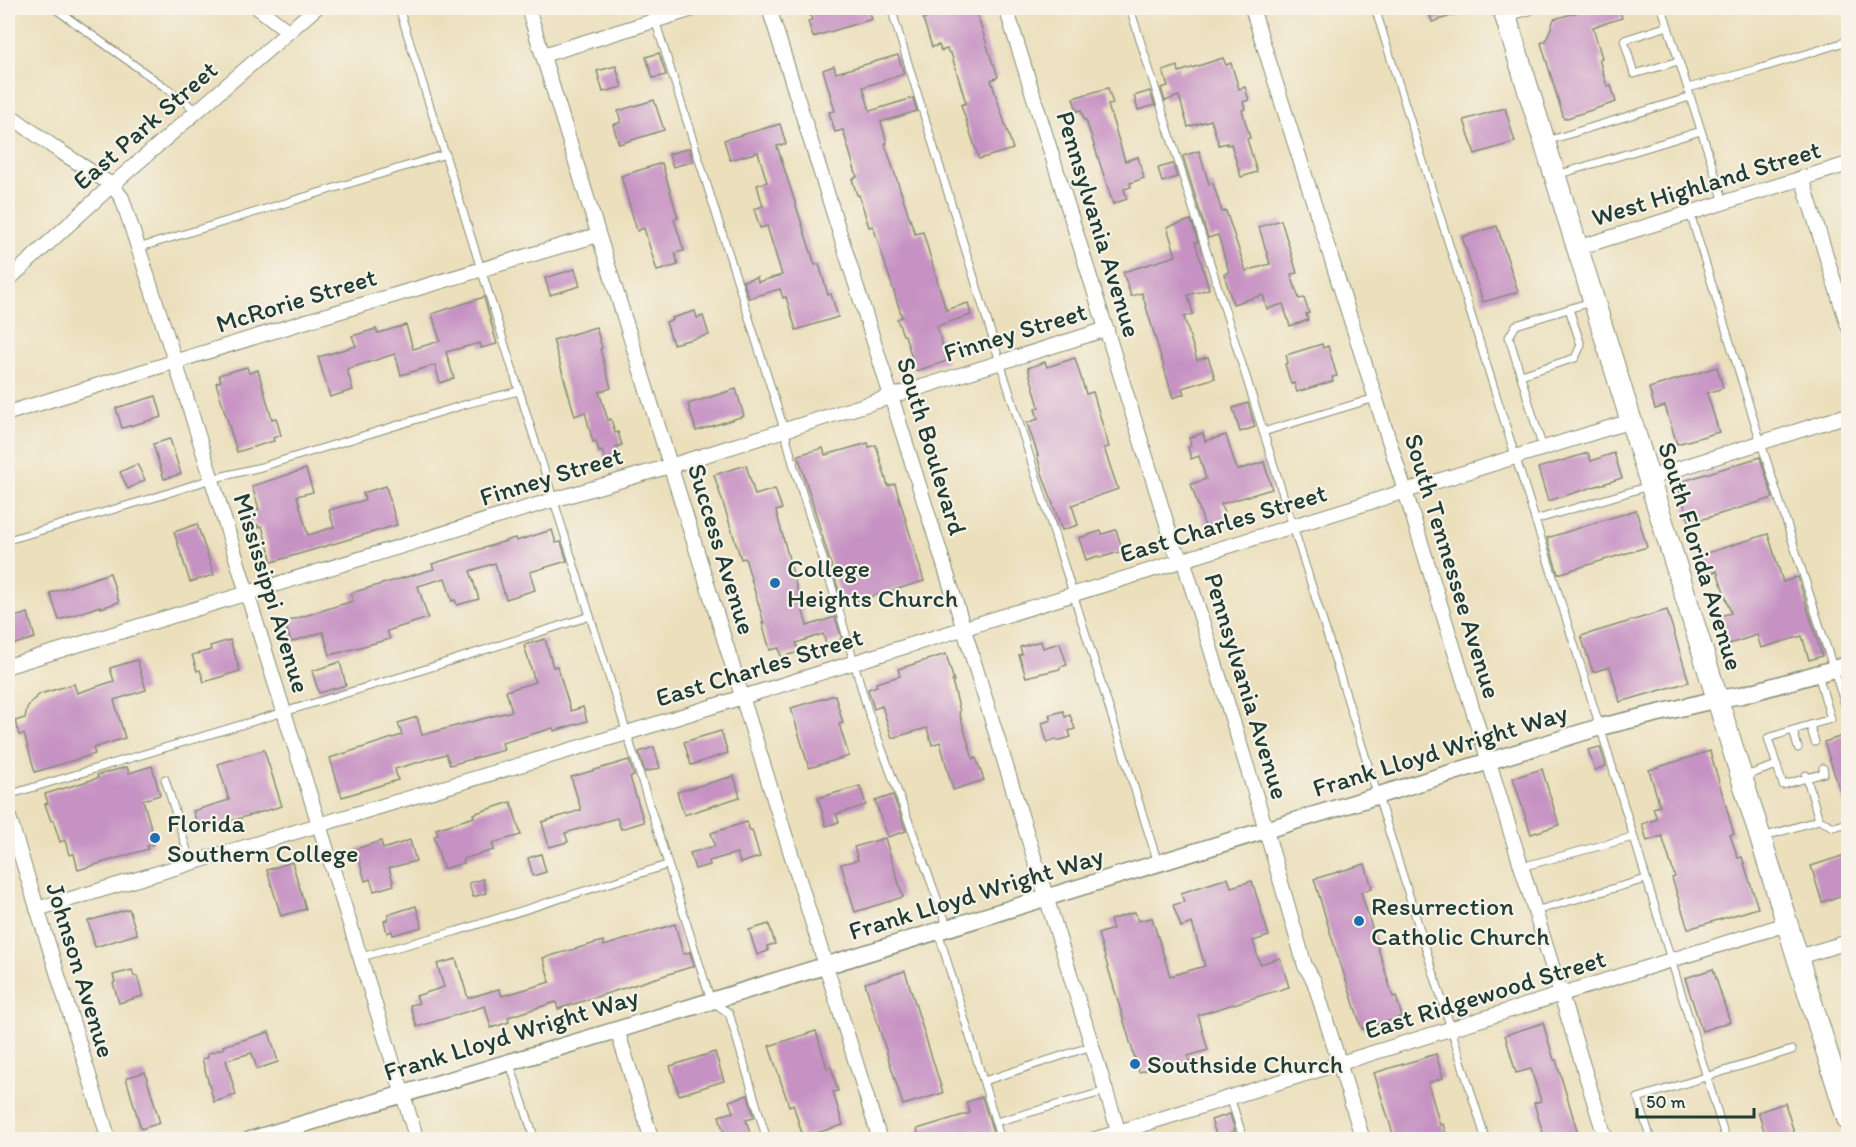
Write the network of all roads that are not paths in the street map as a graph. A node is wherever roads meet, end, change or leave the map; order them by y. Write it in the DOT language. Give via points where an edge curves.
graph roads {
  1 [pos="54,8"];
  2 [pos="258,8"];
  3 [pos="315,8"];
  4 [pos="399,8"];
  5 [pos="528,8"];
  6 [pos="696,8"];
  7 [pos="769,8"];
  8 [pos="891,8"];
  9 [pos="1006,8"];
  10 [pos="1130,8"];
  11 [pos="1252,8"];
  12 [pos="1375,8"];
  13 [pos="1528,8"];
  14 [pos="1662,8"];
  15 [pos="1504,11"];
  16 [pos="655,20"];
  17 [pos="1668,26"];
  18 [pos="288,31"];
  19 [pos="1848,41"];
  20 [pos="543,55"];
  21 [pos="1679,61"];
  22 [pos="1688,88"];
  23 [pos="1690,97"];
  24 [pos="196,112"];
  25 [pos="11,123"];
  26 [pos="1701,131"];
  27 [pos="1544,142"];
  28 [pos="446,154"];
  29 [pos="1848,164"];
  30 [pos="1555,176"];
  31 [pos="1802,178"];
  32 [pos="112,185"];
  33 [pos="1724,202"];
  34 [pos="1689,213"];
  35 [pos="598,236"];
  36 [pos="138,248"];
  37 [pos="1577,248"];
  38 [pos="482,270"];
  39 [pos="8,279"];
  40 [pos="1593,301"];
  41 [pos="1569,309"];
  42 [pos="1848,326"];
  43 [pos="1107,329"];
  44 [pos="175,361"];
  45 [pos="1000,362"];
  46 [pos="1521,375"];
  47 [pos="519,390"];
  48 [pos="891,396"];
  49 [pos="1375,398"];
  50 [pos="8,413"];
  51 [pos="1848,416"];
  52 [pos="1630,421"];
  53 [pos="784,429"];
  54 [pos="1263,432"];
  55 [pos="1761,443"];
  56 [pos="1543,449"];
  57 [pos="1515,458"];
  58 [pos="670,466"];
  59 [pos="211,479"];
  60 [pos="1650,482"];
  61 [pos="1405,491"];
  62 [pos="553,500"];
  63 [pos="1535,520"];
  64 [pos="1293,527"];
  65 [pos="8,540"];
  66 [pos="1183,560"];
  67 [pos="247,593"];
  68 [pos="1073,594"];
  69 [pos="590,616"];
  70 [pos="963,627"];
  71 [pos="854,663"];
  72 [pos="8,666"];
  73 [pos="1833,669"];
  74 [pos="742,697"];
  75 [pos="1718,699"];
  76 [pos="283,711"];
  77 [pos="1848,714"];
  78 [pos="1810,725"];
  79 [pos="1599,727"];
  80 [pos="1793,730"];
  81 [pos="627,733"];
  82 [pos="1815,742"];
  83 [pos="1798,747"];
  84 [pos="1489,762"];
  85 [pos="1777,765"];
  86 [pos="1822,768"];
  87 [pos="1807,776"];
  88 [pos="1742,777"];
  89 [pos="165,779"];
  90 [pos="8,795"];
  91 [pos="1378,796"];
  92 [pos="8,814"];
  93 [pos="1820,820"];
  94 [pos="1848,823"];
  95 [pos="319,826"];
  96 [pos="1265,830"];
  97 [pos="1634,837"];
  98 [pos="1761,838"];
  99 [pos="191,863"];
  100 [pos="1158,863"];
  101 [pos="667,865"];
  102 [pos="1521,867"];
  103 [pos="1646,879"];
  104 [pos="1047,898"];
  105 [pos="37,909"];
  106 [pos="1535,911"];
  107 [pos="1788,924"];
  108 [pos="943,930"];
  109 [pos="1848,942"];
  110 [pos="361,957"];
  111 [pos="1798,957"];
  112 [pos="1671,961"];
  113 [pos="826,966"];
  114 [pos="1561,994"];
  115 [pos="711,1001"];
  116 [pos="1452,1029"];
  117 [pos="617,1030"];
  118 [pos="1092,1046"];
  119 [pos="1792,1050"];
  120 [pos="509,1061"];
  121 [pos="1340,1064"];
  122 [pos="1707,1076"];
  123 [pos="984,1081"];
  124 [pos="1106,1091"];
  125 [pos="402,1093"];
  126 [pos="1230,1097"];
  127 [pos="1848,1120"];
  128 [pos="996,1122"];
  129 [pos="1120,1135"];
  130 [pos="109,1140"];
  131 [pos="250,1140"];
  132 [pos="417,1140"];
  133 [pos="535,1140"];
  134 [pos="652,1140"];
  135 [pos="767,1140"];
  136 [pos="880,1140"];
  137 [pos="1001,1140"];
  138 [pos="1093,1140"];
  139 [pos="1244,1140"];
  140 [pos="1363,1140"];
  141 [pos="1486,1140"];
  142 [pos="1606,1140"];
  143 [pos="1652,1140"];
  144 [pos="1726,1140"];
  1 -- 24 [label="lane"];
  2 -- 18 [label="street"];
  3 -- 18 [label="street, East Park Street"];
  4 -- 28 [label="lane"];
  5 -- 20 [label="street, Success Avenue"];
  6 -- 16 [label="street"];
  7 -- 48 [label="street, South Boulevard"];
  8 -- 45 [label="lane"];
  9 -- 43 [label="street, Pennsylvania Avenue"];
  10 -- 54 [label="lane"];
  11 -- 49 [label="street, South Tennessee Avenue"];
  12 -- 57 [label="lane"];
  13 -- 15 [label="street"];
  14 -- 17 [label="lane"];
  15 -- 27 [label="main road, South Florida Avenue"];
  16 -- 20 [label="street"];
  16 -- 53 [label="lane"];
  17 -- 21 [label="lane"];
  17 -- 21 [label="lane" via="1624,40 1634,74"];
  18 -- 24 [label="street, East Park Street"];
  19 -- 22 [label="lane"];
  20 -- 35 [label="street, Success Avenue"];
  21 -- 22 [label="lane"];
  22 -- 23 [label="lane"];
  23 -- 26 [label="lane"];
  23 -- 27 [label="lane"];
  24 -- 32 [label="street, East Park Street"];
  25 -- 32 [label="street"];
  26 -- 30 [label="lane"];
  26 -- 33 [label="lane"];
  27 -- 30 [label="main road, South Florida Avenue"];
  28 -- 36 [label="lane"];
  28 -- 38 [label="lane"];
  29 -- 31 [label="street, West Highland Street"];
  30 -- 37 [label="main road, South Florida Avenue"];
  31 -- 33 [label="street, West Highland Street"];
  31 -- 42 [label="street"];
  32 -- 36 [label="street, Mississippi Avenue" via="122,198"];
  32 -- 39 [label="street, East Park Street"];
  33 -- 34 [label="street, West Highland Street"];
  34 -- 37 [label="street, West Highland Street"];
  34 -- 55 [label="lane"];
  35 -- 38 [label="street, McRorie Street"];
  35 -- 58 [label="street, Success Avenue"];
  36 -- 44 [label="street, Mississippi Avenue"];
  37 -- 40 [label="main road, South Florida Avenue"];
  38 -- 44 [label="street, McRorie Street"];
  38 -- 47 [label="lane"];
  40 -- 41 [label="lane"];
  40 -- 52 [label="main road, South Florida Avenue"];
  41 -- 46 [label="lane" via="1516,326 1509,337"];
  41 -- 46 [label="lane" via="1581,345 1575,358"];
  43 -- 45 [label="street, Finney Street"];
  43 -- 66 [label="street, Pennsylvania Avenue" via="1175,550"];
  44 -- 50 [label="street, McRorie Street"];
  44 -- 59 [label="street, Mississippi Avenue"];
  45 -- 48 [label="street, Finney Street"];
  45 -- 68 [label="lane"];
  46 -- 56 [label="lane"];
  47 -- 59 [label="lane"];
  47 -- 62 [label="lane"];
  48 -- 53 [label="street, Finney Street"];
  48 -- 70 [label="street, South Boulevard"];
  49 -- 54 [label="lane"];
  49 -- 61 [label="street, South Tennessee Avenue"];
  51 -- 55 [label="street"];
  52 -- 56 [label="street, East Charles Street"];
  52 -- 60 [label="main road, South Florida Avenue"];
  53 -- 58 [label="street, Finney Street"];
  53 -- 71 [label="lane"];
  54 -- 64 [label="lane"];
  55 -- 60 [label="street"];
  55 -- 73 [label="lane"];
  56 -- 57 [label="street, East Charles Street"];
  57 -- 61 [label="street, East Charles Street"];
  57 -- 63 [label="lane"];
  58 -- 62 [label="street, Finney Street"];
  58 -- 74 [label="street, Success Avenue"];
  59 -- 65 [label="lane"];
  59 -- 67 [label="street, Mississippi Avenue"];
  60 -- 63 [label="lane"];
  60 -- 75 [label="main road, South Florida Avenue"];
  61 -- 64 [label="street, East Charles Street"];
  61 -- 84 [label="street, South Tennessee Avenue"];
  62 -- 67 [label="street, Finney Street"];
  62 -- 69 [label="lane"];
  63 -- 79 [label="lane"];
  64 -- 66 [label="street, East Charles Street"];
  64 -- 91 [label="lane"];
  66 -- 68 [label="street, East Charles Street"];
  66 -- 96 [label="street, Pennsylvania Avenue"];
  67 -- 72 [label="street, Finney Street"];
  67 -- 76 [label="street, Mississippi Avenue"];
  68 -- 70 [label="street, East Charles Street"];
  68 -- 100 [label="lane"];
  69 -- 76 [label="lane"];
  69 -- 81 [label="lane"];
  70 -- 71 [label="street, East Charles Street"];
  70 -- 104 [label="street, South Boulevard"];
  71 -- 74 [label="street, East Charles Street"];
  71 -- 108 [label="lane"];
  73 -- 75 [label="street, Frank Lloyd Wright Way"];
  73 -- 77 [label="lane"];
  73 -- 78 [label="lane" via="1831,718"];
  74 -- 81 [label="street, East Charles Street"];
  74 -- 113 [label="street, Success Avenue"];
  75 -- 79 [label="street, Frank Lloyd Wright Way"];
  75 -- 88 [label="main road, South Florida Avenue"];
  76 -- 90 [label="lane"];
  76 -- 95 [label="street, Mississippi Avenue"];
  78 -- 80 [label="lane"];
  78 -- 82 [label="lane"];
  79 -- 84 [label="street, Frank Lloyd Wright Way"];
  79 -- 97 [label="lane"];
  80 -- 83 [label="lane"];
  80 -- 85 [label="lane" via="1768,738"];
  81 -- 95 [label="street, East Charles Street"];
  81 -- 101 [label="lane"];
  84 -- 91 [label="street, Frank Lloyd Wright Way"];
  84 -- 102 [label="street, South Tennessee Avenue"];
  85 -- 87 [label="lane" via="1783,785"];
  85 -- 88 [label="lane"];
  86 -- 87 [label="lane" via="1824,773"];
  87 -- 93 [label="lane"];
  88 -- 98 [label="main road, South Florida Avenue"];
  89 -- 99 [label="lane"];
  91 -- 96 [label="street, Frank Lloyd Wright Way"];
  91 -- 116 [label="lane"];
  92 -- 105 [label="street, Johnson Avenue"];
  93 -- 94 [label="lane" via="1834,827"];
  93 -- 98 [label="lane"];
  95 -- 99 [label="street, East Charles Street"];
  95 -- 110 [label="street, Mississippi Avenue"];
  96 -- 100 [label="street, Frank Lloyd Wright Way"];
  96 -- 121 [label="street, Pennsylvania Avenue" via="1305,966 1314,981"];
  97 -- 102 [label="lane"];
  97 -- 103 [label="lane"];
  98 -- 107 [label="main road, South Florida Avenue"];
  99 -- 105 [label="street, East Charles Street"];
  100 -- 104 [label="street, Frank Lloyd Wright Way"];
  101 -- 110 [label="lane"];
  101 -- 115 [label="lane"];
  102 -- 106 [label="street, South Tennessee Avenue"];
  103 -- 106 [label="lane"];
  103 -- 112 [label="lane"];
  104 -- 108 [label="street, Frank Lloyd Wright Way"];
  104 -- 118 [label="street, South Boulevard"];
  105 -- 130 [label="street, Johnson Avenue"];
  106 -- 114 [label="street, South Tennessee Avenue"];
  107 -- 111 [label="main road, South Florida Avenue"];
  107 -- 112 [label="street, East Ridgewood Street"];
  108 -- 113 [label="street, Frank Lloyd Wright Way"];
  108 -- 123 [label="lane"];
  109 -- 111 [label="street"];
  110 -- 125 [label="street, Mississippi Avenue"];
  111 -- 127 [label="main road, South Florida Avenue" via="1839,1080"];
  112 -- 114 [label="street, East Ridgewood Street"];
  112 -- 122 [label="lane"];
  113 -- 115 [label="street, Frank Lloyd Wright Way"];
  113 -- 136 [label="street, Success Avenue"];
  114 -- 116 [label="street, East Ridgewood Street"];
  114 -- 142 [label="street, South Tennessee Avenue"];
  115 -- 117 [label="street, Frank Lloyd Wright Way"];
  115 -- 135 [label="lane" via="729,1013"];
  116 -- 121 [label="street, East Ridgewood Street"];
  116 -- 141 [label="lane"];
  117 -- 120 [label="street, Frank Lloyd Wright Way"];
  117 -- 134 [label="street"];
  118 -- 123 [label="lane"];
  118 -- 124 [label="street, South Boulevard"];
  119 -- 122 [label="lane"];
  120 -- 125 [label="street, Frank Lloyd Wright Way"];
  120 -- 133 [label="lane"];
  121 -- 126 [label="street, East Ridgewood Street"];
  121 -- 140 [label="street, Pennsylvania Avenue"];
  122 -- 143 [label="lane" via="1638,1098"];
  122 -- 144 [label="lane"];
  123 -- 128 [label="lane"];
  124 -- 128 [label="lane"];
  124 -- 129 [label="street, South Boulevard"];
  125 -- 131 [label="street, Frank Lloyd Wright Way"];
  125 -- 132 [label="street, Mississippi Avenue"];
  126 -- 129 [label="street, East Ridgewood Street"];
  126 -- 139 [label="lane"];
  128 -- 137 [label="lane"];
  129 -- 138 [label="street, East Ridgewood Street"];
}
